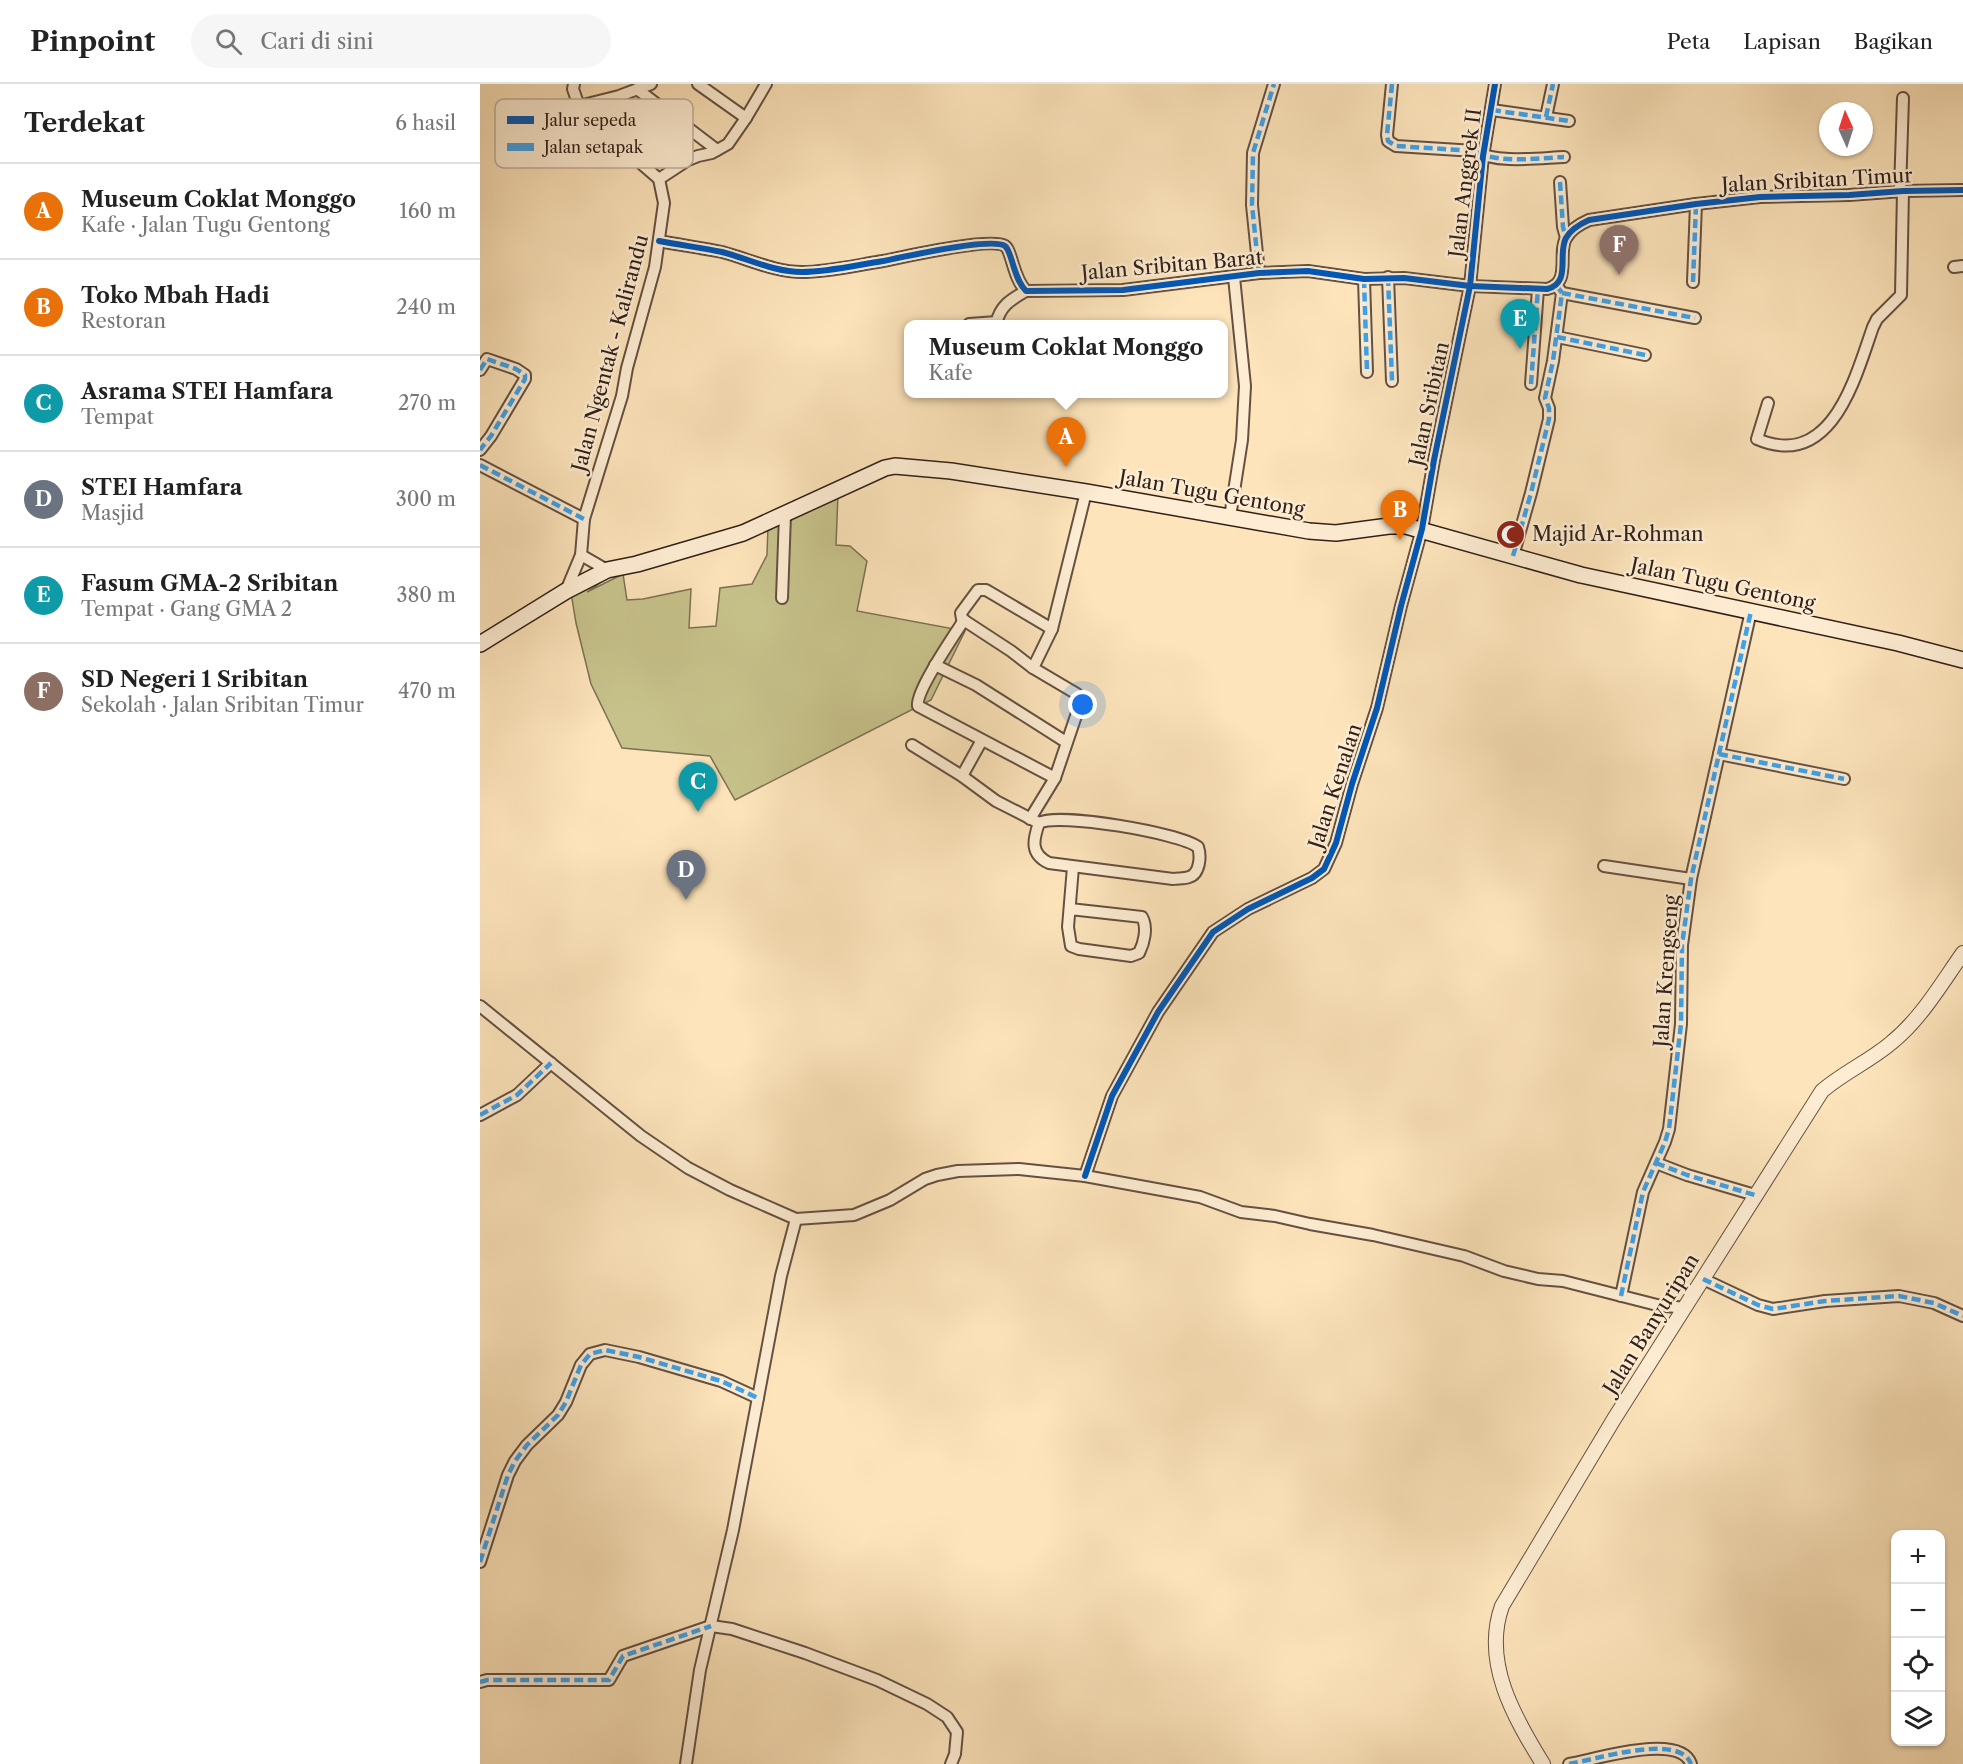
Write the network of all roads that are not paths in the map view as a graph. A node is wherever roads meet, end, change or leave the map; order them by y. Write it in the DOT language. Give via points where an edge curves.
graph roads {
  1 [pos="574,84"];
  2 [pos="651,84"];
  3 [pos="698,84"];
  4 [pos="766,84"];
  5 [pos="1274,84"];
  6 [pos="1392,84"];
  7 [pos="1495,84"];
  8 [pos="1553,84"];
  9 [pos="637,89"];
  10 [pos="1903,98"];
  11 [pos="577,99"];
  12 [pos="603,99"];
  13 [pos="650,99"];
  14 [pos="1492,110"];
  15 [pos="1546,117"];
  16 [pos="746,118"];
  17 [pos="1569,121"];
  18 [pos="693,132"];
  19 [pos="717,150"];
  20 [pos="1483,156"];
  21 [pos="693,158"];
  22 [pos="1564,158"];
  23 [pos="646,168"];
  24 [pos="676,168"];
  25 [pos="659,179"];
  26 [pos="1560,182"];
  27 [pos="1963,190"];
  28 [pos="1901,191"];
  29 [pos="1696,204"];
  30 [pos="1566,238"];
  31 [pos="659,241"];
  32 [pos="1259,273"];
  33 [pos="1234,277"];
  34 [pos="1388,277"];
  35 [pos="1364,279"];
  36 [pos="1693,282"];
  37 [pos="1470,286"];
  38 [pos="1538,289"];
  39 [pos="1559,289"];
  40 [pos="1026,291"];
  41 [pos="1695,318"];
  42 [pos="998,320"];
  43 [pos="1557,337"];
  44 [pos="1645,356"];
  45 [pos="483,358"];
  46 [pos="1533,358"];
  47 [pos="1553,361"];
  48 [pos="480,370"];
  49 [pos="1367,372"];
  50 [pos="1392,381"];
  51 [pos="1531,384"];
  52 [pos="1768,403"];
  53 [pos="480,450"];
  54 [pos="480,465"];
  55 [pos="1086,492"];
  56 [pos="785,515"];
  57 [pos="1230,517"];
  58 [pos="584,519"];
  59 [pos="1422,529"];
  60 [pos="581,555"];
  61 [pos="1513,556"];
  62 [pos="607,570"];
  63 [pos="566,591"];
  64 [pos="782,598"];
  65 [pos="1751,611"];
  66 [pos="964,620"];
  67 [pos="1052,629"];
  68 [pos="480,644"];
  69 [pos="1963,660"];
  70 [pos="935,665"];
  71 [pos="1032,668"];
  72 [pos="982,740"];
  73 [pos="1066,742"];
  74 [pos="912,745"];
  75 [pos="1719,754"];
  76 [pos="962,776"];
  77 [pos="1055,778"];
  78 [pos="1844,779"];
  79 [pos="1034,821"];
  80 [pos="1604,866"];
  81 [pos="1073,867"];
  82 [pos="1691,879"];
  83 [pos="1070,909"];
  84 [pos="1963,952"];
  85 [pos="480,1006"];
  86 [pos="551,1063"];
  87 [pos="480,1115"];
  88 [pos="1656,1163"];
  89 [pos="1085,1176"];
  90 [pos="1755,1195"];
  91 [pos="796,1219"];
  92 [pos="1703,1279"];
  93 [pos="1621,1296"];
  94 [pos="1685,1308"];
  95 [pos="1963,1316"];
  96 [pos="758,1398"];
  97 [pos="480,1562"];
  98 [pos="711,1626"];
  99 [pos="480,1682"];
  100 [pos="686,1764"];
  101 [pos="951,1764"];
  102 [pos="1543,1764"];
  103 [pos="1569,1764"];
  104 [pos="1691,1764"];
  1 -- 11 [label="street"];
  2 -- 9 [label="street"];
  3 -- 16 [label="street"];
  4 -- 16 [label="street"];
  5 -- 32 [label="street" via="1253,153 1252,206"];
  6 -- 20 [label="street" via="1388,141 1406,148 1475,151"];
  7 -- 14 [label="street, Jalan Anggrek II"];
  8 -- 15 [label="street"];
  9 -- 12 [label="street"];
  9 -- 13 [label="street"];
  10 -- 28 [label="street"];
  14 -- 15 [label="street"];
  14 -- 20 [label="street, Jalan Anggrek II"];
  15 -- 17 [label="street"];
  16 -- 19 [label="street" via="728,144"];
  18 -- 19 [label="street"];
  19 -- 21 [label="street"];
  20 -- 22 [label="street"];
  20 -- 37 [label="street, Jalan Anggrek II"];
  23 -- 25 [label="street"];
  24 -- 25 [label="street"];
  25 -- 31 [label="street, Jalan Ngentak - Kalirandu" via="664,203"];
  26 -- 30 [label="street"];
  27 -- 28 [label="street, Jalan Sribitan Timur"];
  28 -- 29 [label="street, Jalan Sribitan Timur"];
  28 -- 52 [label="street" via="1901,295 1877,319 1846,400 1822,432 1783,445 1757,440"];
  29 -- 30 [label="street, Jalan Sribitan Timur" via="1589,220 1578,224"];
  29 -- 36 [label="street"];
  30 -- 39 [label="street"];
  31 -- 40 [label="street" via="803,272 998,244 1009,251 1016,279"];
  31 -- 58 [label="street, Jalan Ngentak - Kalirandu" via="622,396"];
  32 -- 33 [label="street, Jalan Sribitan Barat"];
  32 -- 35 [label="street, Jalan Sribitan Barat" via="1308,271"];
  33 -- 40 [label="street, Jalan Sribitan Barat" via="1123,290"];
  33 -- 57 [label="street" via="1245,386 1242,440"];
  34 -- 35 [label="street, Jalan Sribitan Barat"];
  34 -- 37 [label="street, Jalan Sribitan Barat"];
  34 -- 50 [label="street"];
  35 -- 49 [label="street"];
  37 -- 38 [label="street"];
  37 -- 59 [label="street, Jalan Sribitan"];
  38 -- 39 [label="street"];
  38 -- 46 [label="street"];
  39 -- 41 [label="street"];
  39 -- 43 [label="street"];
  40 -- 42 [label="street" via="1009,300"];
  43 -- 44 [label="street"];
  43 -- 47 [label="street"];
  45 -- 48 [label="street"];
  45 -- 53 [label="street" via="516,369 525,379"];
  46 -- 47 [label="street"];
  46 -- 51 [label="street"];
  47 -- 61 [label="street" via="1545,396 1549,418"];
  54 -- 58 [label="street"];
  55 -- 56 [label="main road, Jalan Tugu Gentong" via="896,466"];
  55 -- 57 [label="main road, Jalan Tugu Gentong"];
  55 -- 67 [label="street"];
  56 -- 62 [label="main road, Jalan Tugu Gentong" via="743,533"];
  56 -- 64 [label="street"];
  57 -- 59 [label="main road, Jalan Tugu Gentong" via="1336,533 1389,526"];
  58 -- 60 [label="street, Jalan Ngentak - Kalirandu"];
  59 -- 61 [label="main road, Jalan Tugu Gentong"];
  59 -- 89 [label="street, Jalan Kenalan" via="1372,724 1329,860 1312,878 1248,909 1213,932 1158,1012 1112,1096"];
  60 -- 62 [label="street"];
  60 -- 63 [label="street, Jalan Ngentak - Kalirandu"];
  61 -- 65 [label="main road, Jalan Tugu Gentong"];
  62 -- 63 [label="main road, Jalan Tugu Gentong"];
  63 -- 68 [label="main road, Jalan Tugu Gentong"];
  65 -- 69 [label="main road, Jalan Tugu Gentong"];
  65 -- 75 [label="street, Jalan Krengseng"];
  66 -- 67 [label="street" via="961,613 981,589"];
  66 -- 70 [label="street"];
  66 -- 71 [label="street"];
  67 -- 71 [label="street"];
  70 -- 72 [label="street" via="918,706"];
  70 -- 73 [label="street" via="976,685"];
  71 -- 73 [label="street" via="1079,696 1080,704"];
  72 -- 76 [label="street"];
  72 -- 77 [label="street"];
  73 -- 77 [label="street"];
  74 -- 76 [label="street"];
  75 -- 78 [label="street"];
  75 -- 82 [label="street, Jalan Krengseng"];
  76 -- 79 [label="street" via="996,801"];
  77 -- 79 [label="street"];
  79 -- 81 [label="street" via="1039,857"];
  79 -- 81 [label="street" via="1065,819 1134,827 1186,840 1200,852 1196,872 1184,878"];
  80 -- 82 [label="street"];
  81 -- 83 [label="street"];
  82 -- 88 [label="street, Jalan Krengseng" via="1682,945 1682,1024 1670,1117"];
  83 -- 83 [label="street" via="1142,917 1145,932 1139,953 1131,956 1071,946"];
  84 -- 90 [label="street, Jalan Banyuripan" via="1916,1019 1891,1043 1822,1091"];
  85 -- 86 [label="street"];
  86 -- 87 [label="street" via="517,1095"];
  86 -- 91 [label="street" via="641,1136 688,1168"];
  88 -- 90 [label="street"];
  88 -- 93 [label="street, Jalan Krengseng" via="1643,1192"];
  89 -- 91 [label="street" via="1018,1169 958,1171 925,1179 854,1215"];
  89 -- 93 [label="street" via="1200,1197 1242,1212 1373,1235 1504,1271"];
  90 -- 92 [label="street, Jalan Banyuripan"];
  91 -- 96 [label="street"];
  92 -- 94 [label="street, Jalan Banyuripan"];
  92 -- 95 [label="street" via="1773,1309 1899,1296 1934,1303"];
  93 -- 94 [label="street"];
  94 -- 102 [label="street, Jalan Banyuripan" via="1562,1503 1497,1620 1499,1677"];
  96 -- 97 [label="street" via="721,1381 639,1357 605,1350 590,1354 558,1415 515,1461"];
  96 -- 98 [label="street"];
  98 -- 99 [label="street" via="623,1656 609,1680"];
  98 -- 100 [label="street" via="695,1693"];
  98 -- 101 [label="street" via="732,1629 850,1669 938,1710 957,1732"];
  103 -- 104 [label="street" via="1658,1749 1683,1753"];
}
